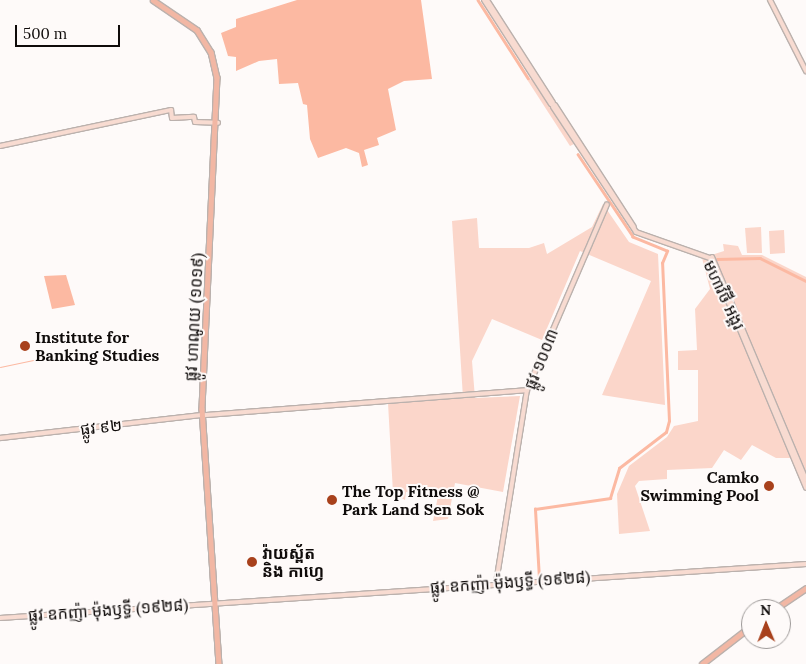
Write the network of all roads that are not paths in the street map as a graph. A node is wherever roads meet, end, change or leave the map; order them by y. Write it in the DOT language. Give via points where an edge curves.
graph roads {
  1 [pos="153,0"];
  2 [pos="158,0"];
  3 [pos="486,0"];
  4 [pos="771,0"];
  5 [pos="806,66"];
  6 [pos="806,71"];
  7 [pos="216,123"];
  8 [pos="0,146"];
  9 [pos="607,204"];
  10 [pos="527,390"];
  11 [pos="773,406"];
  12 [pos="203,415"];
  13 [pos="0,438"];
  14 [pos="806,480"];
  15 [pos="806,488"];
  16 [pos="806,563"];
  17 [pos="539,581"];
  18 [pos="496,583"];
  19 [pos="445,588"];
  20 [pos="806,588"];
  21 [pos="790,599"];
  22 [pos="217,602"];
  23 [pos="0,618"];
  24 [pos="741,634"];
  25 [pos="220,664"];
  26 [pos="702,664"];
  1 -- 7 [label="main road, ផ្លូវ ហាណូយ (១០១៩)" via="185,19 208,47 217,77"];
  2 -- 7 [label="main road, ផ្លូវ ហាណូយ (១០១៩)" via="188,18 210,45 219,76"];
  3 -- 11 [label="main road, មហាវិថី អង្គរ" via="633,230 648,239 707,254 715,264"];
  4 -- 5 [label="main road"];
  4 -- 6 [label="main road"];
  7 -- 8 [label="main road" via="195,122 194,116 172,118 171,110"];
  7 -- 12 [label="main road, ផ្លូវ ហាណូយ (១០១៩)"];
  9 -- 10 [label="main road, ផ្លូវ ១០០៣"];
  10 -- 12 [label="main road, ផ្លូវ ៩២"];
  10 -- 18 [label="main road, ផ្លូវ ១០០៣" via="496,565"];
  11 -- 14 [label="main road, មហាវិថី អង្គរ"];
  11 -- 15 [label="main road, មហាវិថី អង្គរ"];
  12 -- 13 [label="main road, ផ្លូវ ៩២"];
  12 -- 22 [label="main road, ផ្លូវ ហាណូយ (១០១៩)"];
  16 -- 17 [label="main road, ផ្លូវ ឧកញ៉ា ម៉ុងឫទ្ធី (១៩២៨)"];
  17 -- 18 [label="main road, ផ្លូវ ឧកញ៉ា ម៉ុងឫទ្ធី (១៩២៨)"];
  17 -- 19 [label="main road, ផ្លូវ ឧកញ៉ា ម៉ុងឫទ្ធី (១៩២៨)"];
  18 -- 19 [label="main road, ផ្លូវ ឧកញ៉ា ម៉ុងឫទ្ធី (១៩២៨)"];
  19 -- 22 [label="main road, ផ្លូវ ឧកញ៉ា ម៉ុងឫទ្ធី (១៩២៨)"];
  20 -- 21 [label="main road"];
  22 -- 23 [label="main road, ផ្លូវ ឧកញ៉ា ម៉ុងឫទ្ធី (១៩២៨)"];
  22 -- 25 [label="main road, ផ្លូវ ហាណូយ (១០១៩)"];
  24 -- 26 [label="main road"];
}
